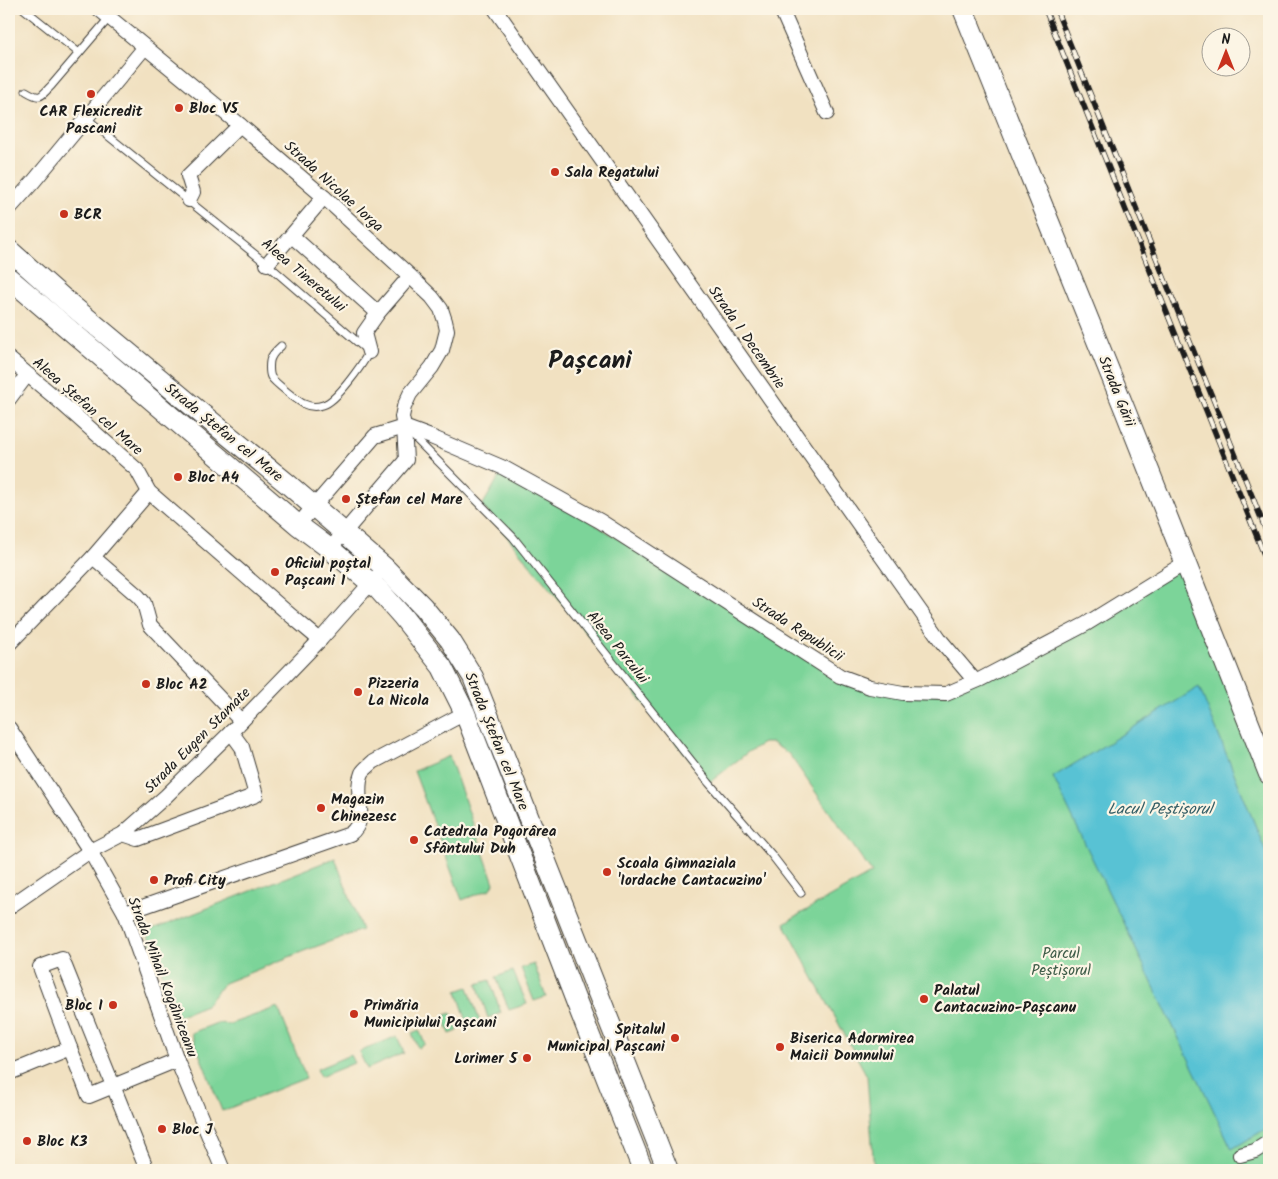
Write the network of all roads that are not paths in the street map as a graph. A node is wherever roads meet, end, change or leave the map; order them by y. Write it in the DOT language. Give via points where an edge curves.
graph roads {
  1 [pos="24,9"];
  2 [pos="781,9"];
  3 [pos="963,9"];
  4 [pos="497,11"];
  5 [pos="104,13"];
  6 [pos="145,47"];
  7 [pos="79,54"];
  8 [pos="26,91"];
  9 [pos="827,113"];
  10 [pos="86,118"];
  11 [pos="240,125"];
  12 [pos="324,197"];
  13 [pos="189,200"];
  14 [pos="9,209"];
  15 [pos="292,236"];
  16 [pos="9,250"];
  17 [pos="267,264"];
  18 [pos="410,276"];
  19 [pos="9,278"];
  20 [pos="378,313"];
  21 [pos="281,346"];
  22 [pos="369,352"];
  23 [pos="9,359"];
  24 [pos="27,375"];
  25 [pos="9,399"];
  26 [pos="404,427"];
  27 [pos="149,492"];
  28 [pos="314,507"];
  29 [pos="298,525"];
  30 [pos="343,532"];
  31 [pos="330,549"];
  32 [pos="93,556"];
  33 [pos="1185,563"];
  34 [pos="384,567"];
  35 [pos="370,583"];
  36 [pos="320,640"];
  37 [pos="9,644"];
  38 [pos="975,681"];
  39 [pos="465,713"];
  40 [pos="241,721"];
  41 [pos="9,728"];
  42 [pos="231,732"];
  43 [pos="1269,774"];
  44 [pos="530,823"];
  45 [pos="511,831"];
  46 [pos="123,834"];
  47 [pos="90,851"];
  48 [pos="801,893"];
  49 [pos="9,907"];
  50 [pos="125,913"];
  51 [pos="70,1048"];
  52 [pos="177,1060"];
  53 [pos="9,1073"];
  54 [pos="113,1087"];
  55 [pos="1269,1142"];
  56 [pos="1240,1155"];
  57 [pos="147,1170"];
  58 [pos="222,1170"];
  59 [pos="643,1170"];
  60 [pos="668,1170"];
  1 -- 7 [label="lane"];
  2 -- 9 [label="street"];
  3 -- 33 [label="main road, Strada Gării"];
  4 -- 38 [label="street, Strada 1 Decembrie" via="937,634"];
  5 -- 6 [label="street, Strada Nicolae Iorga"];
  5 -- 7 [label="lane"];
  6 -- 10 [label="street"];
  6 -- 11 [label="street, Strada Nicolae Iorga"];
  7 -- 8 [label="lane" via="42,96"];
  10 -- 13 [label="lane, Aleea Tineretului"];
  10 -- 14 [label="street"];
  11 -- 12 [label="street, Strada Nicolae Iorga"];
  11 -- 13 [label="street" via="188,176 193,192"];
  12 -- 15 [label="street"];
  12 -- 18 [label="street, Strada Nicolae Iorga"];
  13 -- 17 [label="lane, Aleea Tineretului"];
  15 -- 17 [label="street"];
  15 -- 20 [label="street"];
  16 -- 28 [label="main road, Strada Ștefan cel Mare"];
  17 -- 22 [label="lane, Aleea Tineretului"];
  18 -- 20 [label="street"];
  18 -- 26 [label="street, Strada Nicolae Iorga" via="441,309 447,330 438,358 404,407"];
  19 -- 29 [label="main road, Strada Ștefan cel Mare"];
  20 -- 22 [label="street" via="364,333"];
  21 -- 22 [label="lane" via="271,358 271,377 303,404 314,407 333,399"];
  23 -- 24 [label="street, Aleea Ștefan cel Mare"];
  24 -- 25 [label="street"];
  24 -- 27 [label="street, Aleea Ștefan cel Mare" via="137,470"];
  26 -- 28 [label="street" via="375,436"];
  26 -- 30 [label="street, Strada Nicolae Iorga" via="406,460"];
  26 -- 38 [label="street, Strada Republicii" via="504,468 600,520 840,676 870,687 903,693 946,694"];
  26 -- 48 [label="lane, Aleea Parcului" via="513,537"];
  27 -- 32 [label="street"];
  27 -- 36 [label="street, Aleea Ștefan cel Mare"];
  28 -- 29 [label="street"];
  28 -- 30 [label="main road, Strada Ștefan cel Mare"];
  29 -- 31 [label="main road, Strada Ștefan cel Mare"];
  30 -- 31 [label="street, Strada Nicolae Iorga"];
  30 -- 34 [label="main road, Strada Ștefan cel Mare"];
  31 -- 35 [label="main road, Strada Ștefan cel Mare"];
  32 -- 37 [label="street"];
  32 -- 40 [label="street" via="138,596 144,603 150,625"];
  33 -- 38 [label="street, Strada Republicii" via="1086,624"];
  33 -- 43 [label="main road, Strada Gării"];
  34 -- 35 [label="street, Strada Eugen Stamate"];
  34 -- 44 [label="main road, Strada Ștefan cel Mare" via="424,607 473,677"];
  35 -- 36 [label="street, Strada Eugen Stamate"];
  35 -- 39 [label="main road, Strada Ștefan cel Mare" via="402,616 442,667"];
  36 -- 40 [label="street, Strada Eugen Stamate"];
  39 -- 45 [label="main road, Strada Ștefan cel Mare"];
  39 -- 50 [label="street" via="373,762 362,772 360,818 356,830 350,834"];
  40 -- 42 [label="street, Strada Eugen Stamate"];
  41 -- 47 [label="street, Strada Mihail Kogălniceanu"];
  42 -- 46 [label="street, Strada Eugen Stamate"];
  42 -- 46 [label="street" via="242,747 256,795 138,838"];
  44 -- 45 [label="main road"];
  44 -- 60 [label="main road, Strada Ștefan cel Mare"];
  45 -- 59 [label="main road, Strada Ștefan cel Mare"];
  46 -- 47 [label="street, Strada Eugen Stamate"];
  47 -- 49 [label="street, Strada Eugen Stamate"];
  47 -- 50 [label="street, Strada Mihail Kogălniceanu"];
  50 -- 52 [label="street, Strada Mihail Kogălniceanu"];
  51 -- 53 [label="street"];
  51 -- 54 [label="street" via="89,1096"];
  51 -- 54 [label="street" via="40,967 62,959"];
  52 -- 54 [label="street"];
  52 -- 58 [label="street, Strada Mihail Kogălniceanu"];
  54 -- 57 [label="street"];
  55 -- 56 [label="street"];
}
